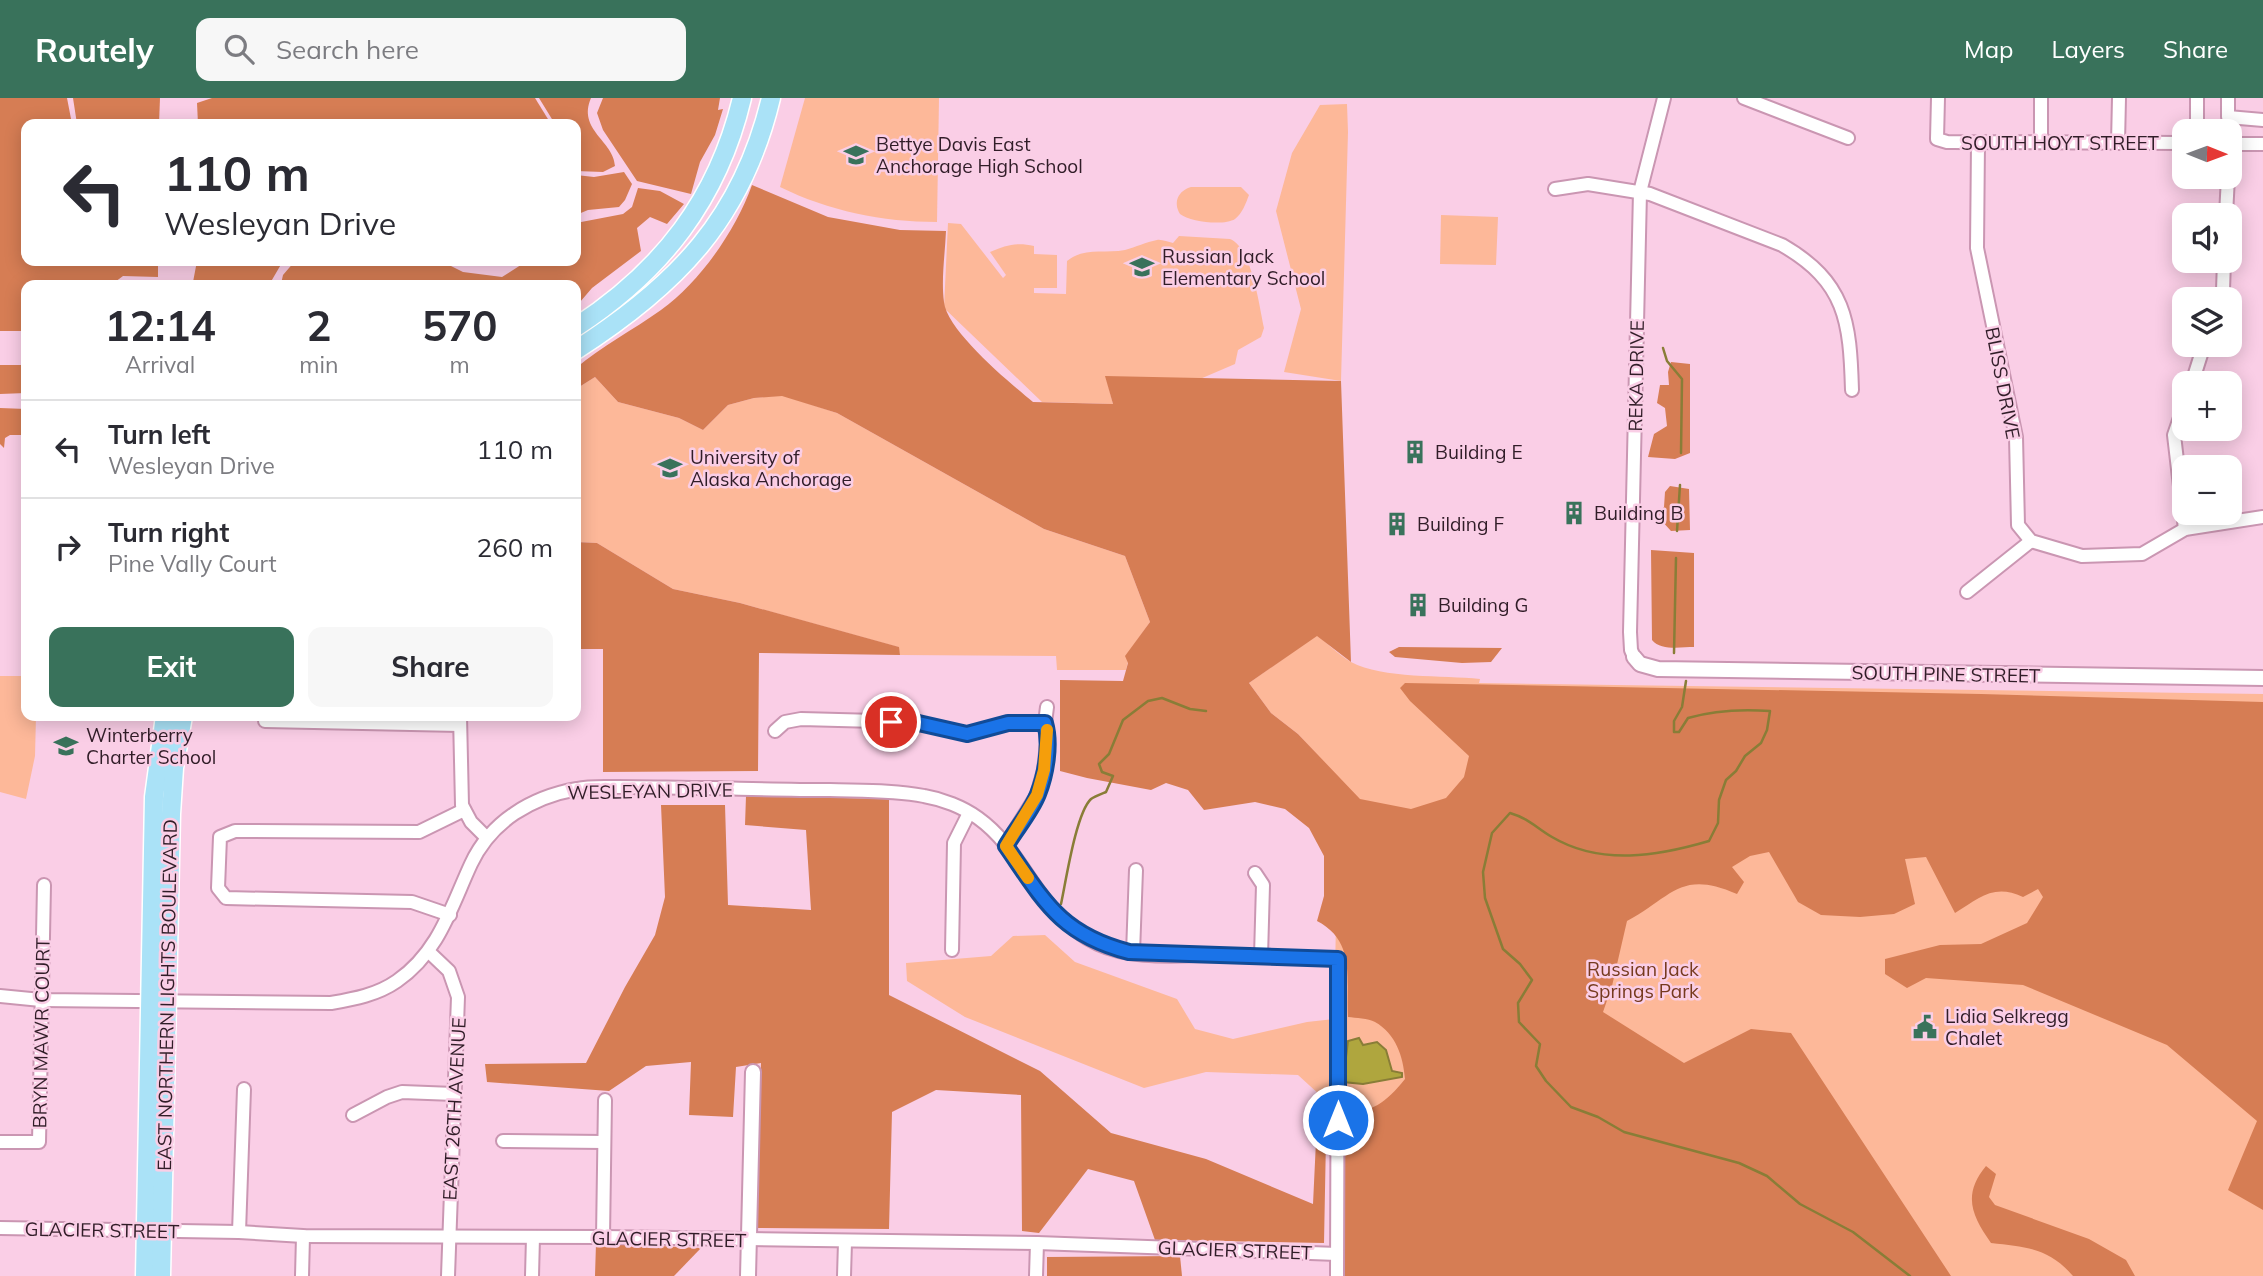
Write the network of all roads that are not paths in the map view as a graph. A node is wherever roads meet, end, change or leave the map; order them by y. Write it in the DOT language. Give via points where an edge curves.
graph roads {
  1 [pos="742,98"];
  2 [pos="771,98"];
  3 [pos="1664,98"];
  4 [pos="1744,98"];
  5 [pos="1938,98"];
  6 [pos="2041,98"];
  7 [pos="2119,98"];
  8 [pos="2197,98"];
  9 [pos="2228,98"];
  10 [pos="2197,119"];
  11 [pos="2263,120"];
  12 [pos="1848,138"];
  13 [pos="2041,141"];
  14 [pos="1978,143"];
  15 [pos="2118,143"];
  16 [pos="2172,143"];
  17 [pos="2242,144"];
  18 [pos="2263,144"];
  19 [pos="1555,190"];
  20 [pos="1640,192"];
  21 [pos="581,324"];
  22 [pos="581,347"];
  23 [pos="1852,390"];
  24 [pos="2175,441"];
  25 [pos="2263,517"];
  26 [pos="2185,529"];
  27 [pos="2031,541"];
  28 [pos="1967,592"];
  29 [pos="1634,657"];
  30 [pos="2263,678"];
  31 [pos="1047,707"];
  32 [pos="164,721"];
  33 [pos="182,721"];
  34 [pos="460,721"];
  35 [pos="1045,723"];
  36 [pos="775,731"];
  37 [pos="464,810"];
  38 [pos="969,813"];
  39 [pos="487,838"];
  40 [pos="1006,846"];
  41 [pos="1136,870"];
  42 [pos="1255,873"];
  43 [pos="44,886"];
  44 [pos="450,915"];
  45 [pos="952,950"];
  46 [pos="429,952"];
  47 [pos="1133,953"];
  48 [pos="1261,956"];
  49 [pos="0,996"];
  50 [pos="41,1000"];
  51 [pos="158,1001"];
  52 [pos="753,1072"];
  53 [pos="244,1089"];
  54 [pos="454,1094"];
  55 [pos="605,1100"];
  56 [pos="353,1115"];
  57 [pos="503,1141"];
  58 [pos="0,1142"];
  59 [pos="604,1142"];
  60 [pos="0,1228"];
  61 [pos="153,1230"];
  62 [pos="239,1232"];
  63 [pos="303,1236"];
  64 [pos="448,1236"];
  65 [pos="533,1237"];
  66 [pos="603,1237"];
  67 [pos="749,1241"];
  68 [pos="845,1242"];
  69 [pos="1037,1243"];
  70 [pos="1337,1254"];
  71 [pos="145,1276"];
  72 [pos="161,1276"];
  73 [pos="302,1276"];
  74 [pos="448,1276"];
  75 [pos="532,1276"];
  76 [pos="748,1276"];
  77 [pos="844,1276"];
  78 [pos="1036,1276"];
  79 [pos="1337,1276"];
  1 -- 21 [label="main road" via="724,159 677,237 635,283"];
  2 -- 22 [label="main road" via="763,130 738,187 694,255 646,302"];
  3 -- 20 [label="street, REKA DRIVE"];
  4 -- 12 [label="street"];
  5 -- 14 [label="street, SOUTH HOYT STREET" via="1937,139"];
  6 -- 13 [label="street"];
  7 -- 15 [label="street"];
  8 -- 10 [label="street"];
  9 -- 11 [label="street" via="2228,117"];
  13 -- 14 [label="street, SOUTH HOYT STREET"];
  13 -- 15 [label="street, SOUTH HOYT STREET"];
  14 -- 27 [label="street, BLISS DRIVE" via="1977,248 2016,437 2018,525"];
  15 -- 16 [label="street, SOUTH HOYT STREET"];
  17 -- 18 [label="street"];
  19 -- 20 [label="street" via="1588,184"];
  20 -- 23 [label="street" via="1782,244 1812,266 1835,292 1845,316"];
  20 -- 29 [label="street, REKA DRIVE" via="1630,632"];
  24 -- 26 [label="street"];
  25 -- 26 [label="street"];
  26 -- 27 [label="street" via="2142,554 2082,556"];
  27 -- 28 [label="street"];
  29 -- 30 [label="street, SOUTH PINE STREET" via="1640,664 1658,669"];
  31 -- 35 [label="street"];
  32 -- 51 [label="main road, EAST NORTHERN LIGHTS BOULEVARD" via="154,797"];
  33 -- 51 [label="main road, EAST NORTHERN LIGHTS BOULEVARD" via="174,768"];
  34 -- 37 [label="street"];
  35 -- 36 [label="street" via="1008,723 967,734 914,722 801,719 785,722"];
  35 -- 40 [label="street" via="1048,735 1037,795"];
  37 -- 39 [label="street"];
  37 -- 44 [label="street" via="419,832 235,831 220,837 218,888 226,898 412,902"];
  38 -- 39 [label="street, WESLEYAN DRIVE" via="929,796 884,791 582,788 534,800"];
  38 -- 40 [label="street, WESLEYAN DRIVE"];
  38 -- 45 [label="street" via="954,843"];
  39 -- 44 [label="street, WESLEYAN DRIVE" via="472,861"];
  40 -- 47 [label="street, WESLEYAN DRIVE" via="1050,908 1079,934"];
  41 -- 47 [label="street"];
  42 -- 48 [label="street" via="1263,885"];
  43 -- 50 [label="street, BRYN MAWR COURT"];
  44 -- 46 [label="street, WESLEYAN DRIVE"];
  46 -- 51 [label="street, WESLEYAN DRIVE" via="397,981 366,997 331,1003"];
  46 -- 54 [label="street, EAST 26TH AVENUE" via="449,971 458,997"];
  47 -- 48 [label="street, WESLEYAN DRIVE"];
  48 -- 70 [label="street, WESLEYAN DRIVE" via="1338,959"];
  49 -- 50 [label="street, WESLEYAN DRIVE"];
  50 -- 51 [label="street, WESLEYAN DRIVE"];
  50 -- 58 [label="street, BRYN MAWR COURT" via="39,1142"];
  51 -- 61 [label="main road, EAST NORTHERN LIGHTS BOULEVARD"];
  52 -- 67 [label="street"];
  53 -- 62 [label="street"];
  54 -- 56 [label="street" via="402,1092"];
  54 -- 64 [label="street, EAST 26TH AVENUE"];
  55 -- 59 [label="street"];
  57 -- 59 [label="street"];
  59 -- 66 [label="street"];
  60 -- 61 [label="street, GLACIER STREET"];
  61 -- 62 [label="street, GLACIER STREET"];
  61 -- 71 [label="main road, EAST NORTHERN LIGHTS BOULEVARD"];
  61 -- 72 [label="main road, EAST NORTHERN LIGHTS BOULEVARD"];
  62 -- 63 [label="street, GLACIER STREET"];
  63 -- 64 [label="street, GLACIER STREET"];
  63 -- 73 [label="street"];
  64 -- 65 [label="street, GLACIER STREET"];
  64 -- 74 [label="street, EAST 26TH AVENUE"];
  65 -- 66 [label="street, GLACIER STREET"];
  65 -- 75 [label="street"];
  66 -- 67 [label="street, GLACIER STREET"];
  67 -- 68 [label="street, GLACIER STREET"];
  67 -- 76 [label="street"];
  68 -- 69 [label="street, GLACIER STREET"];
  68 -- 77 [label="street"];
  69 -- 70 [label="street, GLACIER STREET"];
  69 -- 78 [label="street"];
  70 -- 79 [label="street"];
}
